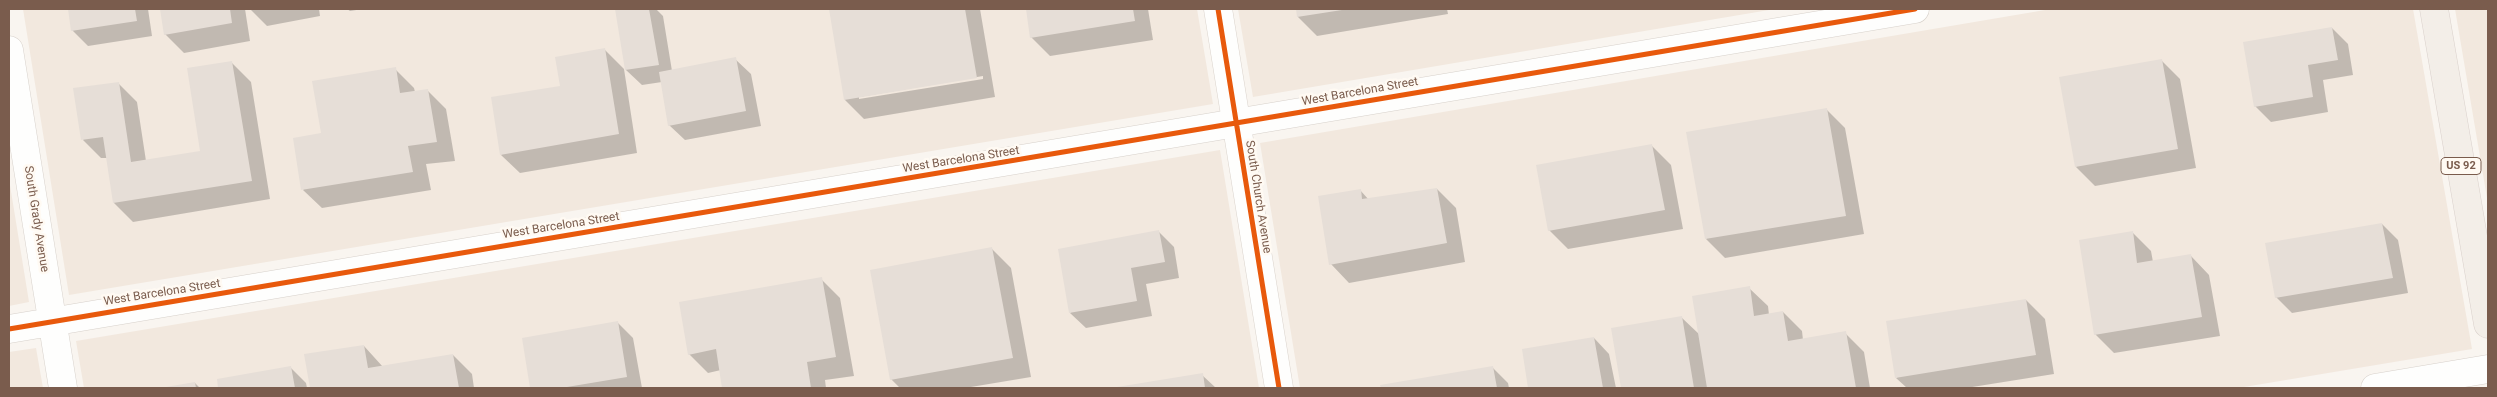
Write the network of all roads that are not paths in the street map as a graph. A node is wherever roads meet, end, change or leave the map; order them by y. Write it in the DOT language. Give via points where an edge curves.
graph roads {
  1 [pos="1218,9"];
  2 [pos="1916,9"];
  3 [pos="2434,9"];
  4 [pos="9,50"];
  5 [pos="1236,124"];
  6 [pos="52,322"];
  7 [pos="2488,324"];
  8 [pos="9,329"];
  9 [pos="2488,369"];
  10 [pos="63,388"];
  11 [pos="1279,388"];
  12 [pos="2375,388"];
  1 -- 5 [label="street, South Church Avenue"];
  2 -- 5 [label="street, West Barcelona Street"];
  3 -- 7 [label="main road, US 92"];
  4 -- 6 [label="street, South Grady Avenue"];
  5 -- 6 [label="street, West Barcelona Street"];
  5 -- 11 [label="street, South Church Avenue"];
  6 -- 8 [label="street, West Barcelona Street"];
  6 -- 10 [label="street, South Grady Avenue"];
  9 -- 12 [label="street"];
}
